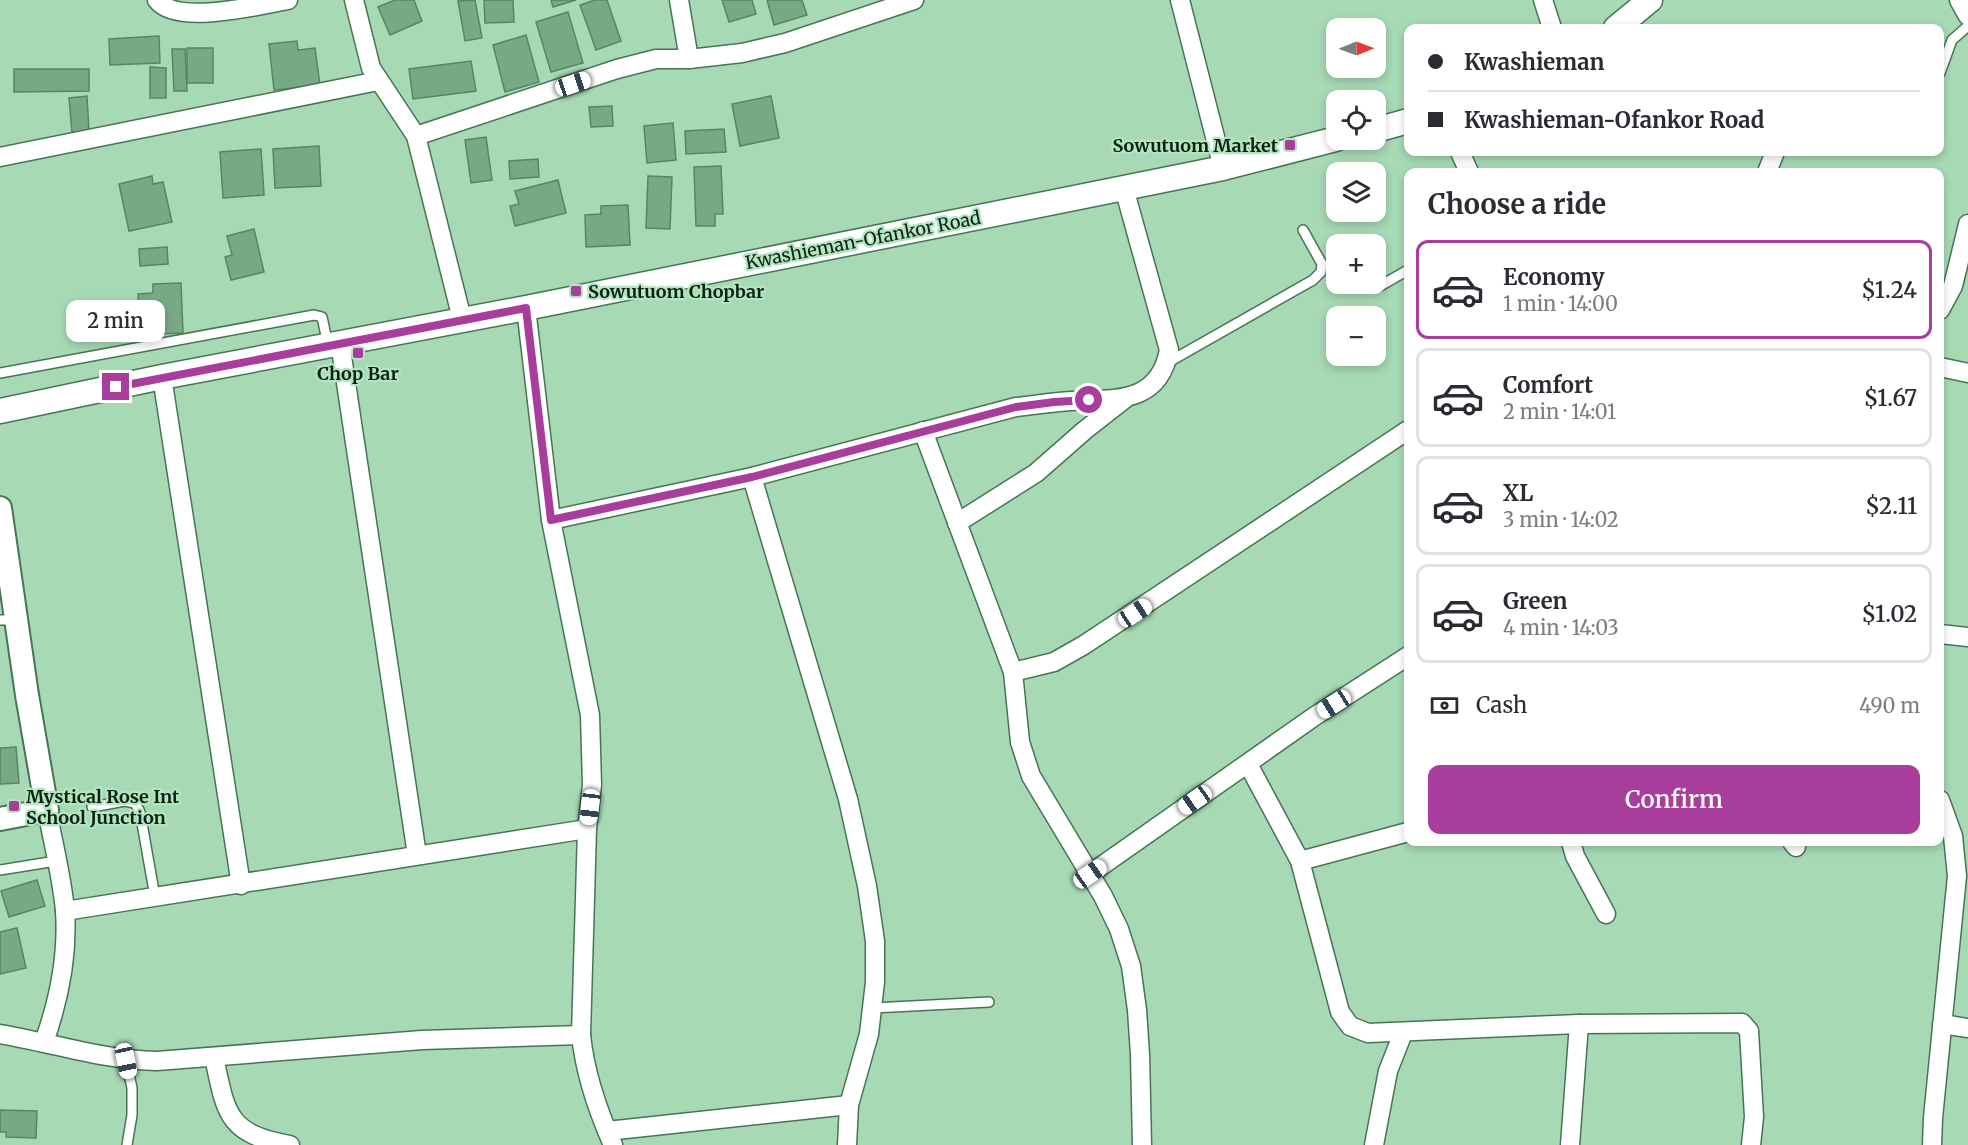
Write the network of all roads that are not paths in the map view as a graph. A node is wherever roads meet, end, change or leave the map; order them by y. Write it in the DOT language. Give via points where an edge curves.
graph roads {
  1 [pos="157,0"];
  2 [pos="288,0"];
  3 [pos="354,0"];
  4 [pos="679,0"];
  5 [pos="914,0"];
  6 [pos="1180,0"];
  7 [pos="1543,0"];
  8 [pos="1650,0"];
  9 [pos="1959,0"];
  10 [pos="1968,16"];
  11 [pos="1551,24"];
  12 [pos="1621,24"];
  13 [pos="1968,26"];
  14 [pos="689,59"];
  15 [pos="1944,62"];
  16 [pos="378,81"];
  17 [pos="1404,123"];
  18 [pos="1386,128"];
  19 [pos="416,136"];
  20 [pos="1326,142"];
  21 [pos="0,157"];
  22 [pos="1223,168"];
  23 [pos="1124,188"];
  24 [pos="1968,224"];
  25 [pos="1303,230"];
  26 [pos="1404,272"];
  27 [pos="1386,283"];
  28 [pos="1944,303"];
  29 [pos="526,308"];
  30 [pos="462,319"];
  31 [pos="334,344"];
  32 [pos="1167,363"];
  33 [pos="1944,368"];
  34 [pos="0,373"];
  35 [pos="1968,373"];
  36 [pos="162,377"];
  37 [pos="1126,398"];
  38 [pos="0,411"];
  39 [pos="923,431"];
  40 [pos="1404,433"];
  41 [pos="752,477"];
  42 [pos="0,508"];
  43 [pos="551,520"];
  44 [pos="957,523"];
  45 [pos="8,620"];
  46 [pos="1944,634"];
  47 [pos="1968,636"];
  48 [pos="1404,659"];
  49 [pos="1013,672"];
  50 [pos="1248,764"];
  51 [pos="92,807"];
  52 [pos="47,810"];
  53 [pos="1944,811"];
  54 [pos="0,819"];
  55 [pos="587,829"];
  56 [pos="1404,833"];
  57 [pos="1573,846"];
  58 [pos="417,855"];
  59 [pos="56,861"];
  60 [pos="1300,861"];
  61 [pos="0,870"];
  62 [pos="1090,874"];
  63 [pos="241,885"];
  64 [pos="155,897"];
  65 [pos="65,911"];
  66 [pos="1606,914"];
  67 [pos="989,1002"];
  68 [pos="873,1008"];
  69 [pos="1579,1024"];
  70 [pos="1942,1024"];
  71 [pos="1968,1028"];
  72 [pos="1403,1033"];
  73 [pos="0,1034"];
  74 [pos="581,1035"];
  75 [pos="44,1042"];
  76 [pos="214,1057"];
  77 [pos="126,1061"];
  78 [pos="849,1105"];
  79 [pos="610,1138"];
  80 [pos="127,1145"];
  81 [pos="290,1145"];
  82 [pos="847,1145"];
  83 [pos="1142,1145"];
  84 [pos="1374,1145"];
  85 [pos="1570,1145"];
  86 [pos="1751,1145"];
  87 [pos="1932,1145"];
  1 -- 2 [label="street" via="172,10 202,13"];
  3 -- 16 [label="street" via="365,53"];
  4 -- 14 [label="street"];
  5 -- 14 [label="street" via="785,43"];
  6 -- 22 [label="street"];
  7 -- 11 [label="street"];
  8 -- 12 [label="main road"];
  9 -- 10 [label="street"];
  13 -- 15 [label="lane" via="1952,40"];
  14 -- 19 [label="street" via="656,59 618,69"];
  16 -- 19 [label="street"];
  16 -- 21 [label="street"];
  17 -- 18 [label="main road"];
  19 -- 30 [label="street"];
  20 -- 22 [label="main road, Kwashieman-Ofankor Road"];
  22 -- 23 [label="main road, Kwashieman-Ofankor Road"];
  23 -- 29 [label="main road, Kwashieman-Ofankor Road"];
  23 -- 32 [label="street" via="1167,336"];
  24 -- 28 [label="street" via="1953,286"];
  25 -- 32 [label="lane" via="1322,264 1321,272"];
  26 -- 27 [label="lane"];
  29 -- 30 [label="main road, Kwashieman-Ofankor Road"];
  29 -- 43 [label="street"];
  30 -- 31 [label="main road, Kwashieman-Ofankor Road"];
  31 -- 34 [label="lane" via="322,317 314,315"];
  31 -- 36 [label="main road, Kwashieman-Ofankor Road"];
  31 -- 58 [label="street"];
  32 -- 37 [label="street" via="1153,384"];
  33 -- 35 [label="street"];
  36 -- 38 [label="main road, Kwashieman-Ofankor Road"];
  36 -- 63 [label="street"];
  37 -- 39 [label="street" via="1016,407"];
  37 -- 44 [label="street" via="1036,473"];
  39 -- 41 [label="street"];
  39 -- 44 [label="street"];
  40 -- 49 [label="street" via="1084,645 1054,662"];
  41 -- 43 [label="street"];
  41 -- 68 [label="street" via="848,799 875,941"];
  42 -- 45 [label="street"];
  43 -- 55 [label="street" via="590,715 593,754"];
  44 -- 49 [label="street"];
  45 -- 52 [label="street"];
  46 -- 47 [label="street"];
  48 -- 50 [label="street"];
  49 -- 62 [label="street" via="1020,742 1031,776"];
  50 -- 60 [label="street"];
  50 -- 62 [label="street"];
  51 -- 64 [label="lane" via="135,803 140,812"];
  52 -- 54 [label="street"];
  52 -- 59 [label="street"];
  53 -- 70 [label="street" via="1953,836 1957,876"];
  55 -- 58 [label="street"];
  55 -- 74 [label="street"];
  56 -- 60 [label="street"];
  57 -- 66 [label="street"];
  58 -- 63 [label="street"];
  59 -- 61 [label="lane"];
  59 -- 65 [label="street"];
  60 -- 72 [label="street" via="1344,1020 1356,1030 1368,1033"];
  62 -- 83 [label="street" via="1119,929 1131,966 1140,1054"];
  63 -- 64 [label="street"];
  64 -- 65 [label="street"];
  65 -- 75 [label="street" via="61,986"];
  67 -- 68 [label="lane"];
  68 -- 78 [label="street"];
  69 -- 72 [label="street"];
  69 -- 85 [label="street"];
  69 -- 86 [label="street" via="1747,1026 1753,1087"];
  70 -- 71 [label="street"];
  70 -- 87 [label="street"];
  72 -- 84 [label="street" via="1388,1071"];
  73 -- 75 [label="street"];
  74 -- 76 [label="street" via="432,1039"];
  74 -- 79 [label="street" via="591,1089"];
  75 -- 77 [label="street"];
  76 -- 77 [label="street"];
  76 -- 81 [label="street" via="225,1104 241,1129"];
  77 -- 80 [label="lane" via="132,1088"];
  78 -- 79 [label="street"];
  78 -- 82 [label="street"];
}
